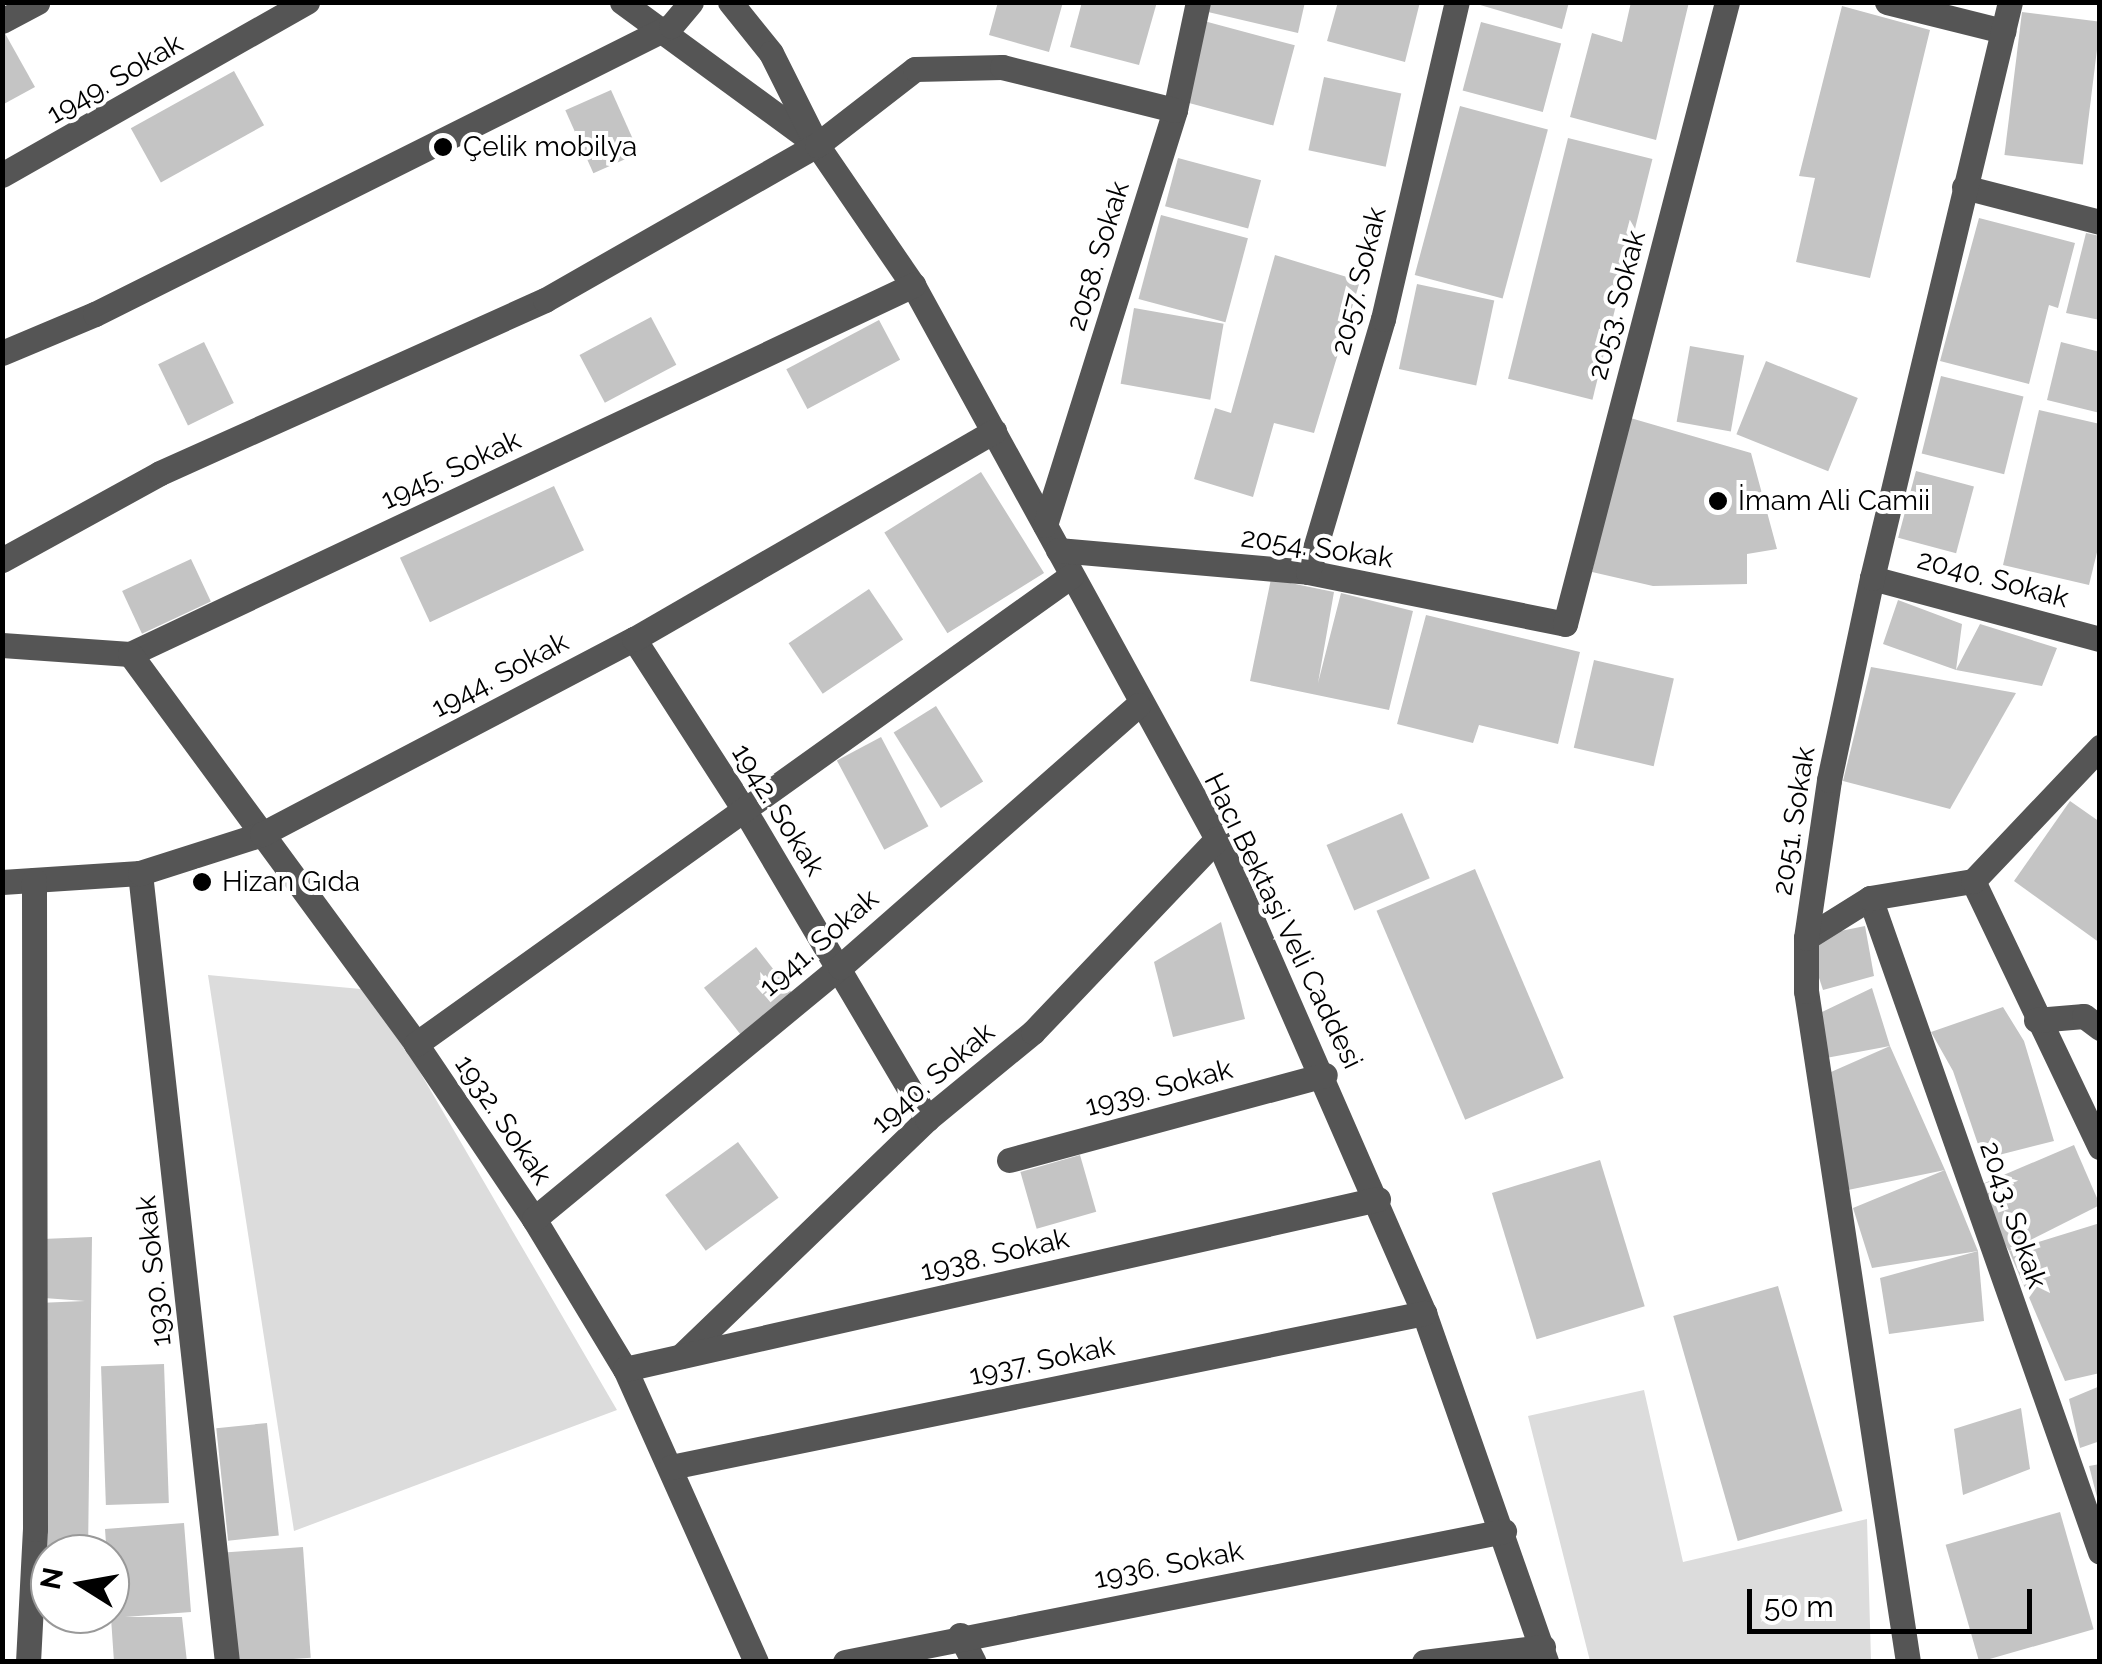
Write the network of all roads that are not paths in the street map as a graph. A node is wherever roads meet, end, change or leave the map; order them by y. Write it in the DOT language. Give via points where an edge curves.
graph roads {
  1 [pos="37,2"];
  2 [pos="307,2"];
  3 [pos="622,2"];
  4 [pos="691,2"];
  5 [pos="730,2"];
  6 [pos="1198,2"];
  7 [pos="1458,2"];
  8 [pos="1727,2"];
  9 [pos="1887,2"];
  10 [pos="2010,2"];
  11 [pos="2,21"];
  12 [pos="659,29"];
  13 [pos="2003,31"];
  14 [pos="1175,110"];
  15 [pos="817,145"];
  16 [pos="2,175"];
  17 [pos="1964,187"];
  18 [pos="2100,222"];
  19 [pos="914,285"];
  20 [pos="2,353"];
  21 [pos="994,431"];
  22 [pos="1045,525"];
  23 [pos="1058,550"];
  24 [pos="2,560"];
  25 [pos="1308,572"];
  26 [pos="1071,576"];
  27 [pos="1872,578"];
  28 [pos="1565,624"];
  29 [pos="2099,636"];
  30 [pos="634,639"];
  31 [pos="2,645"];
  32 [pos="130,654"];
  33 [pos="1138,705"];
  34 [pos="2100,747"];
  35 [pos="745,811"];
  36 [pos="262,834"];
  37 [pos="1217,839"];
  38 [pos="140,874"];
  39 [pos="34,880"];
  40 [pos="1974,881"];
  41 [pos="2,882"];
  42 [pos="1870,898"];
  43 [pos="1806,938"];
  44 [pos="840,967"];
  45 [pos="2036,1020"];
  46 [pos="2100,1028"];
  47 [pos="416,1044"];
  48 [pos="1325,1075"];
  49 [pos="927,1119"];
  50 [pos="2100,1147"];
  51 [pos="1009,1160"];
  52 [pos="1378,1200"];
  53 [pos="534,1219"];
  54 [pos="1424,1313"];
  55 [pos="681,1356"];
  56 [pos="625,1369"];
  57 [pos="671,1468"];
  58 [pos="1504,1531"];
  59 [pos="2100,1552"];
  60 [pos="960,1635"];
  61 [pos="1544,1654"];
  62 [pos="28,1662"];
  63 [pos="227,1662"];
  64 [pos="756,1662"];
  65 [pos="845,1662"];
  66 [pos="974,1662"];
  67 [pos="1424,1662"];
  68 [pos="1908,1662"];
  1 -- 11 [label="street"];
  2 -- 16 [label="street, 1949. Sokak"];
  3 -- 12 [label="street, Hacı Bektaşi Veli Caddesi"];
  4 -- 12 [label="street" via="671,26"];
  5 -- 15 [label="street, Hacı Bektaşi Veli Caddesi" via="771,54"];
  6 -- 14 [label="street, 2058. Sokak"];
  7 -- 25 [label="street, 2057. Sokak" via="1383,318"];
  8 -- 28 [label="street, 2053. Sokak"];
  9 -- 13 [label="street"];
  10 -- 13 [label="street, 2051. Sokak"];
  12 -- 15 [label="street, Hacı Bektaşi Veli Caddesi"];
  12 -- 20 [label="street" via="113,305"];
  13 -- 17 [label="street, 2051. Sokak"];
  14 -- 15 [label="street" via="1002,67 915,69"];
  14 -- 22 [label="street, 2058. Sokak"];
  15 -- 19 [label="street, Hacı Bektaşi Veli Caddesi"];
  15 -- 24 [label="street" via="545,300 160,472"];
  17 -- 18 [label="street"];
  17 -- 27 [label="street, 2051. Sokak"];
  19 -- 21 [label="street, Hacı Bektaşi Veli Caddesi"];
  19 -- 32 [label="street, 1945. Sokak"];
  21 -- 22 [label="street, Hacı Bektaşi Veli Caddesi"];
  21 -- 30 [label="street, 1944. Sokak"];
  22 -- 23 [label="street, Hacı Bektaşi Veli Caddesi"];
  23 -- 25 [label="street, 2054. Sokak"];
  23 -- 26 [label="street, Hacı Bektaşi Veli Caddesi"];
  25 -- 28 [label="street, 2054. Sokak"];
  26 -- 33 [label="street, Hacı Bektaşi Veli Caddesi"];
  26 -- 35 [label="street"];
  27 -- 29 [label="street, 2040. Sokak"];
  27 -- 43 [label="street, 2051. Sokak" via="1829,780"];
  30 -- 35 [label="street, 1942. Sokak"];
  30 -- 36 [label="street, 1944. Sokak"];
  31 -- 32 [label="street, 1945. Sokak"];
  32 -- 36 [label="street, 1932. Sokak"];
  33 -- 37 [label="street, Hacı Bektaşi Veli Caddesi"];
  33 -- 44 [label="street, 1941. Sokak"];
  34 -- 40 [label="street"];
  35 -- 44 [label="street, 1942. Sokak"];
  35 -- 47 [label="street"];
  36 -- 38 [label="street, 1944. Sokak"];
  36 -- 47 [label="street, 1932. Sokak"];
  37 -- 48 [label="street, Hacı Bektaşi Veli Caddesi"];
  37 -- 49 [label="street, 1940. Sokak" via="1033,1032"];
  38 -- 39 [label="street, 1944. Sokak"];
  38 -- 63 [label="street, 1930. Sokak"];
  39 -- 41 [label="street, 1944. Sokak"];
  39 -- 62 [label="street" via="35,1530"];
  40 -- 42 [label="street"];
  40 -- 45 [label="street"];
  42 -- 43 [label="street"];
  42 -- 59 [label="street, 2043. Sokak"];
  43 -- 68 [label="street, 2051. Sokak" via="1806,991"];
  44 -- 49 [label="street, 1942. Sokak"];
  44 -- 53 [label="street, 1941. Sokak"];
  45 -- 46 [label="street" via="2084,1016"];
  45 -- 50 [label="street"];
  47 -- 53 [label="street, 1932. Sokak"];
  48 -- 51 [label="street, 1939. Sokak"];
  48 -- 52 [label="street, Hacı Bektaşi Veli Caddesi"];
  49 -- 55 [label="street, 1940. Sokak"];
  52 -- 54 [label="street, Hacı Bektaşi Veli Caddesi"];
  52 -- 55 [label="street, 1938. Sokak"];
  53 -- 56 [label="street, 1932. Sokak"];
  54 -- 57 [label="street, 1937. Sokak"];
  54 -- 58 [label="street, Hacı Bektaşi Veli Caddesi"];
  55 -- 56 [label="street, 1938. Sokak"];
  56 -- 57 [label="street, 1932. Sokak"];
  57 -- 64 [label="street, 1932. Sokak"];
  58 -- 60 [label="street, 1936. Sokak"];
  58 -- 61 [label="street, Hacı Bektaşi Veli Caddesi"];
  60 -- 65 [label="street, 1936. Sokak"];
  60 -- 66 [label="street"];
  61 -- 67 [label="street"];
}
